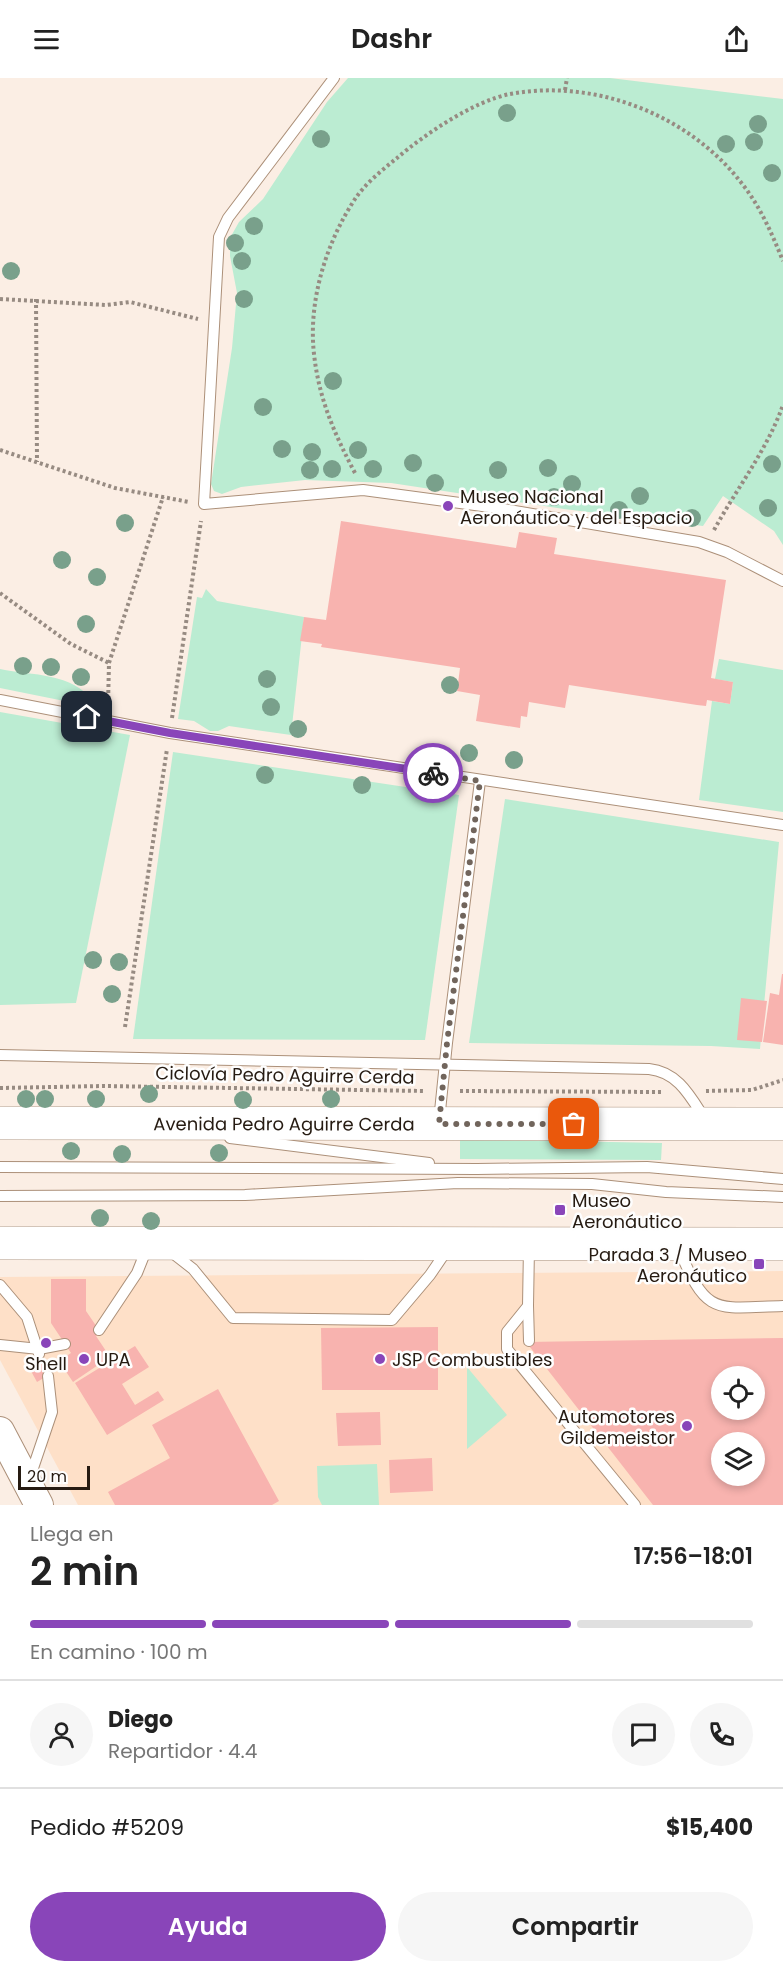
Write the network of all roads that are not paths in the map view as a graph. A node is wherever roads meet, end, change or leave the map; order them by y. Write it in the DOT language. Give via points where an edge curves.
graph roads {
  1 [pos="334,78"];
  2 [pos="783,581"];
  3 [pos="0,700"];
  4 [pos="480,781"];
  5 [pos="783,825"];
  6 [pos="0,1056"];
  7 [pos="444,1065"];
  8 [pos="0,1123"];
  9 [pos="119,1124"];
  10 [pos="439,1124"];
  11 [pos="708,1124"];
  12 [pos="783,1124"];
  13 [pos="0,1167"];
  14 [pos="477,1170"];
  15 [pos="783,1179"];
  16 [pos="0,1196"];
  17 [pos="783,1197"];
  18 [pos="0,1243"];
  19 [pos="154,1244"];
  20 [pos="451,1244"];
  21 [pos="529,1244"];
  22 [pos="677,1244"];
  23 [pos="783,1244"];
  24 [pos="0,1285"];
  25 [pos="528,1306"];
  26 [pos="783,1306"];
  27 [pos="99,1330"];
  28 [pos="529,1341"];
  29 [pos="65,1344"];
  30 [pos="0,1345"];
  31 [pos="39,1352"];
  32 [pos="48,1376"];
  33 [pos="0,1431"];
  34 [pos="33,1494"];
  35 [pos="635,1505"];
  1 -- 2 [label="lane" via="228,218 219,237 204,504 363,490 497,508 706,544"];
  3 -- 4 [label="lane" via="170,733"];
  4 -- 5 [label="lane"];
  4 -- 7 [label="lane"];
  6 -- 7 [label="lane"];
  7 -- 10 [label="lane"];
  7 -- 11 [label="lane" via="657,1070 670,1075 688,1092"];
  8 -- 9 [label="main road, Avenida Pedro Aguirre Cerda"];
  9 -- 10 [label="main road, Avenida Pedro Aguirre Cerda"];
  9 -- 14 [label="lane"];
  10 -- 11 [label="main road, Avenida Pedro Aguirre Cerda"];
  11 -- 12 [label="main road, Avenida Pedro Aguirre Cerda"];
  13 -- 14 [label="lane"];
  14 -- 15 [label="lane" via="647,1167"];
  16 -- 17 [label="lane" via="245,1195 458,1183 592,1184"];
  18 -- 19 [label="main road"];
  19 -- 20 [label="main road"];
  19 -- 20 [label="lane" via="193,1269 233,1318 392,1320"];
  19 -- 27 [label="lane"];
  20 -- 21 [label="main road"];
  21 -- 22 [label="main road"];
  21 -- 25 [label="lane"];
  22 -- 23 [label="main road"];
  22 -- 26 [label="lane" via="694,1286 708,1300 723,1308"];
  24 -- 31 [label="lane" via="27,1317"];
  25 -- 28 [label="lane"];
  25 -- 35 [label="lane" via="507,1332 507,1349"];
  29 -- 31 [label="lane"];
  30 -- 31 [label="lane"];
  32 -- 34 [label="lane" via="52,1412"];
  33 -- 34 [label="street"];
}
